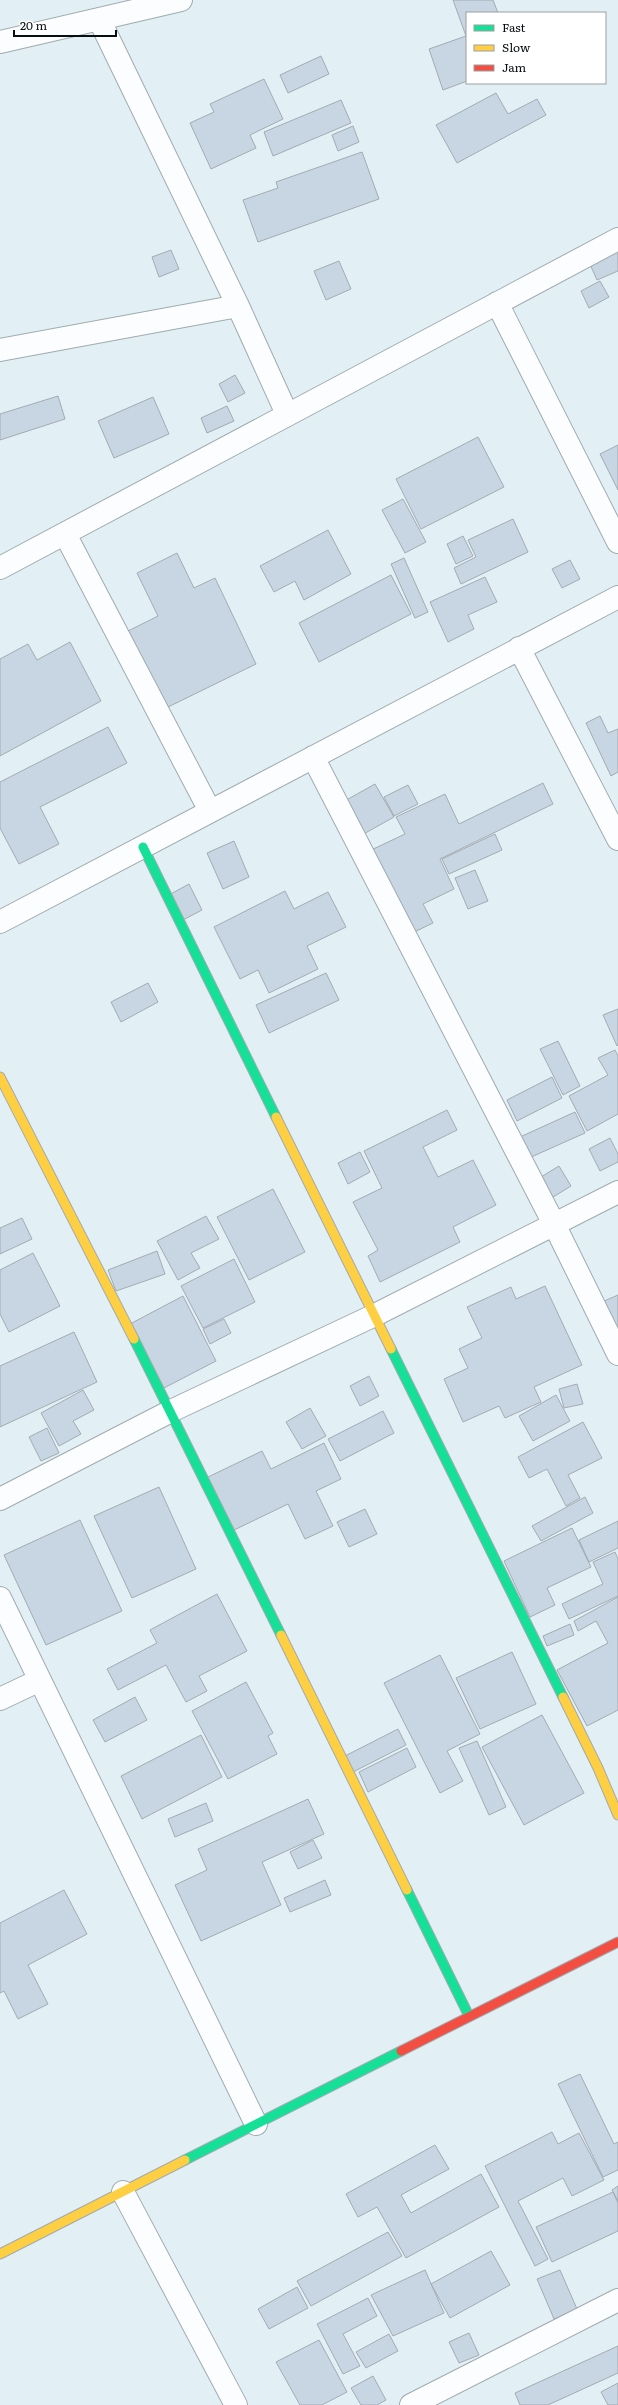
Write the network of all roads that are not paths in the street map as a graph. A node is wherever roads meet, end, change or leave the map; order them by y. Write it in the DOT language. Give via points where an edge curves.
graph roads {
  1 [pos="181,0"];
  2 [pos="99,19"];
  3 [pos="0,42"];
  4 [pos="618,239"];
  5 [pos="497,303"];
  6 [pos="238,306"];
  7 [pos="0,350"];
  8 [pos="287,414"];
  9 [pos="65,534"];
  10 [pos="618,542"];
  11 [pos="0,568"];
  12 [pos="618,597"];
  13 [pos="519,648"];
  14 [pos="313,757"];
  15 [pos="210,811"];
  16 [pos="618,839"];
  17 [pos="143,847"];
  18 [pos="0,922"];
  19 [pos="0,1077"];
  20 [pos="618,1192"];
  21 [pos="554,1224"];
  22 [pos="375,1315"];
  23 [pos="618,1354"];
  24 [pos="171,1411"];
  25 [pos="0,1498"];
  26 [pos="0,1598"];
  27 [pos="40,1680"];
  28 [pos="0,1699"];
  29 [pos="618,1815"];
  30 [pos="618,1942"];
  31 [pos="469,2016"];
  32 [pos="256,2124"];
  33 [pos="123,2192"];
  34 [pos="0,2254"];
  35 [pos="618,2300"];
  36 [pos="236,2405"];
  37 [pos="411,2405"];
  1 -- 2 [label="street"];
  2 -- 3 [label="street"];
  2 -- 6 [label="street"];
  4 -- 5 [label="street"];
  5 -- 8 [label="street"];
  5 -- 10 [label="street"];
  6 -- 7 [label="street"];
  6 -- 8 [label="street"];
  8 -- 9 [label="street"];
  9 -- 11 [label="street"];
  9 -- 15 [label="street"];
  12 -- 13 [label="street"];
  13 -- 14 [label="street"];
  13 -- 16 [label="street"];
  14 -- 15 [label="street"];
  14 -- 21 [label="street"];
  15 -- 17 [label="street"];
  17 -- 18 [label="street"];
  17 -- 22 [label="street"];
  19 -- 24 [label="street"];
  20 -- 21 [label="street"];
  21 -- 22 [label="street"];
  21 -- 23 [label="street"];
  22 -- 24 [label="street"];
  22 -- 29 [label="street" via="598,1768"];
  24 -- 25 [label="street"];
  24 -- 31 [label="street"];
  26 -- 27 [label="street"];
  27 -- 28 [label="street"];
  27 -- 32 [label="street"];
  30 -- 31 [label="street"];
  31 -- 32 [label="street"];
  32 -- 33 [label="street"];
  33 -- 34 [label="street"];
  33 -- 36 [label="street"];
  35 -- 37 [label="street"];
}
